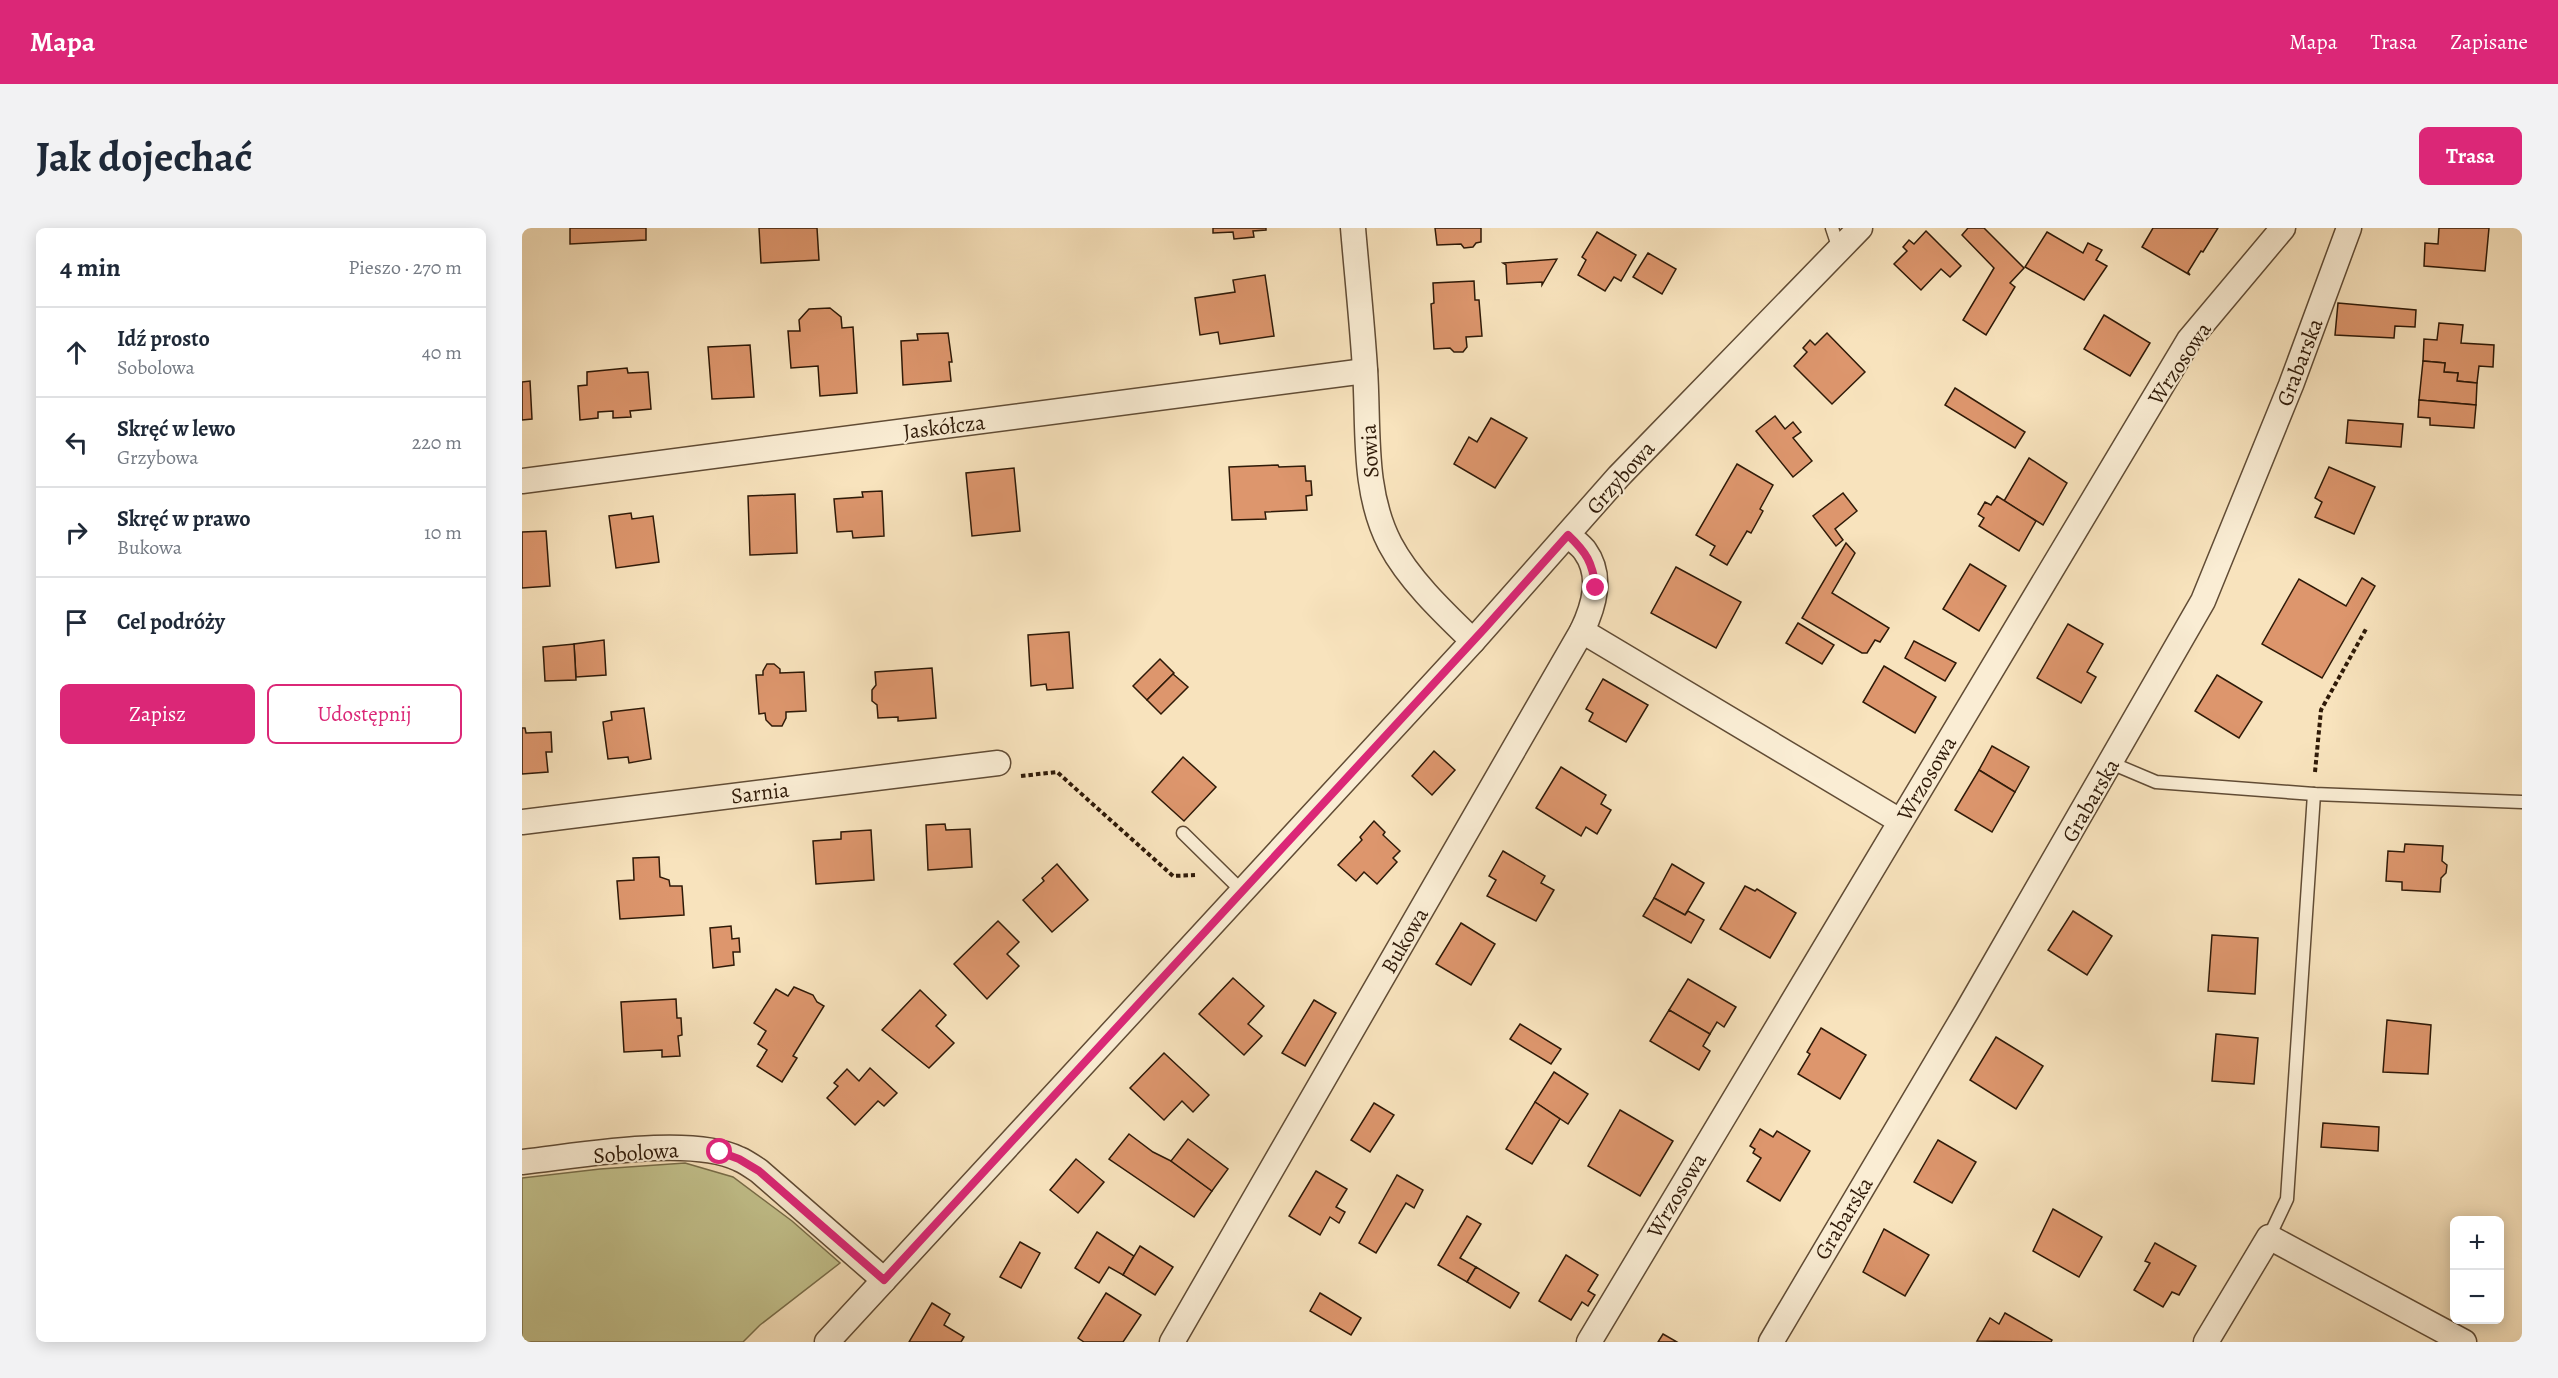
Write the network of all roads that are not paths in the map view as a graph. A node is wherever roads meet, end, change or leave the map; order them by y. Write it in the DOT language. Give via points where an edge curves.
graph roads {
  1 [pos="1353,228"];
  2 [pos="1860,228"];
  3 [pos="2283,228"];
  4 [pos="2349,228"];
  5 [pos="1836,238"];
  6 [pos="1365,371"];
  7 [pos="522,481"];
  8 [pos="1568,535"];
  9 [pos="1582,631"];
  10 [pos="1473,641"];
  11 [pos="2111,763"];
  12 [pos="1008,770"];
  13 [pos="2313,794"];
  14 [pos="2522,802"];
  15 [pos="1900,821"];
  16 [pos="522,822"];
  17 [pos="1183,833"];
  18 [pos="1242,891"];
  19 [pos="522,1162"];
  20 [pos="2269,1237"];
  21 [pos="884,1280"];
  22 [pos="827,1342"];
  23 [pos="1172,1342"];
  24 [pos="1589,1342"];
  25 [pos="1771,1342"];
  26 [pos="2206,1342"];
  27 [pos="2464,1342"];
  1 -- 6 [label="street, Sowia"];
  2 -- 5 [label="street, Grzybowa"];
  3 -- 15 [label="street, Wrzosowa" via="2189,340"];
  4 -- 11 [label="street, Grabarska" via="2291,385 2203,601"];
  5 -- 8 [label="street, Grzybowa"];
  6 -- 7 [label="street, Jaskółcza"];
  6 -- 10 [label="street, Sowia" via="1369,462 1380,519 1391,545 1417,581"];
  8 -- 9 [label="street, Bukowa" via="1585,551 1596,588 1593,608"];
  8 -- 10 [label="street, Grzybowa"];
  9 -- 15 [label="street"];
  9 -- 23 [label="street, Bukowa"];
  10 -- 18 [label="street, Grzybowa"];
  11 -- 13 [label="lane" via="2156,782"];
  11 -- 25 [label="street, Grabarska"];
  12 -- 16 [label="street, Sarnia"];
  13 -- 14 [label="lane"];
  13 -- 20 [label="lane" via="2287,1199"];
  15 -- 24 [label="street, Wrzosowa"];
  17 -- 18 [label="lane"];
  18 -- 21 [label="street, Grzybowa"];
  19 -- 21 [label="street, Sobolowa" via="660,1148 720,1152 759,1171"];
  20 -- 26 [label="street"];
  20 -- 27 [label="street"];
  21 -- 22 [label="street, Grzybowa"];
}
